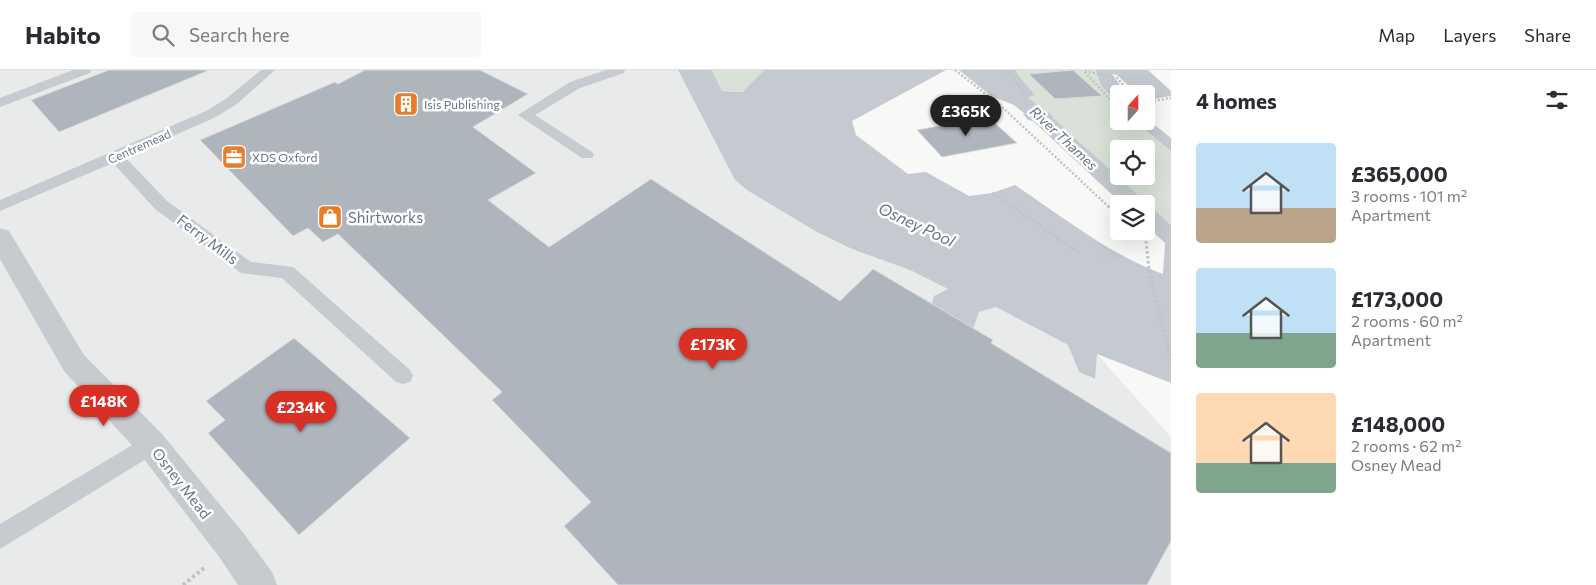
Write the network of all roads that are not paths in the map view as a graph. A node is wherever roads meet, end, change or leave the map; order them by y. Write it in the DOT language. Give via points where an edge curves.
graph roads {
  1 [pos="84,70"];
  2 [pos="269,70"];
  3 [pos="619,70"];
  4 [pos="0,103"];
  5 [pos="587,155"];
  6 [pos="115,156"];
  7 [pos="0,206"];
  8 [pos="0,237"];
  9 [pos="403,376"];
  10 [pos="151,444"];
  11 [pos="0,537"];
  12 [pos="259,585"];
  1 -- 4 [label="lane"];
  2 -- 6 [label="lane, Centremead" via="232,101 210,114"];
  3 -- 5 [label="lane" via="575,85 525,115"];
  6 -- 7 [label="lane, Centremead"];
  6 -- 9 [label="lane, Ferry Mills" via="161,205 247,268 287,272"];
  8 -- 10 [label="street, Osney Mead" via="74,363"];
  10 -- 11 [label="lane"];
  10 -- 12 [label="street, Osney Mead"];
}
